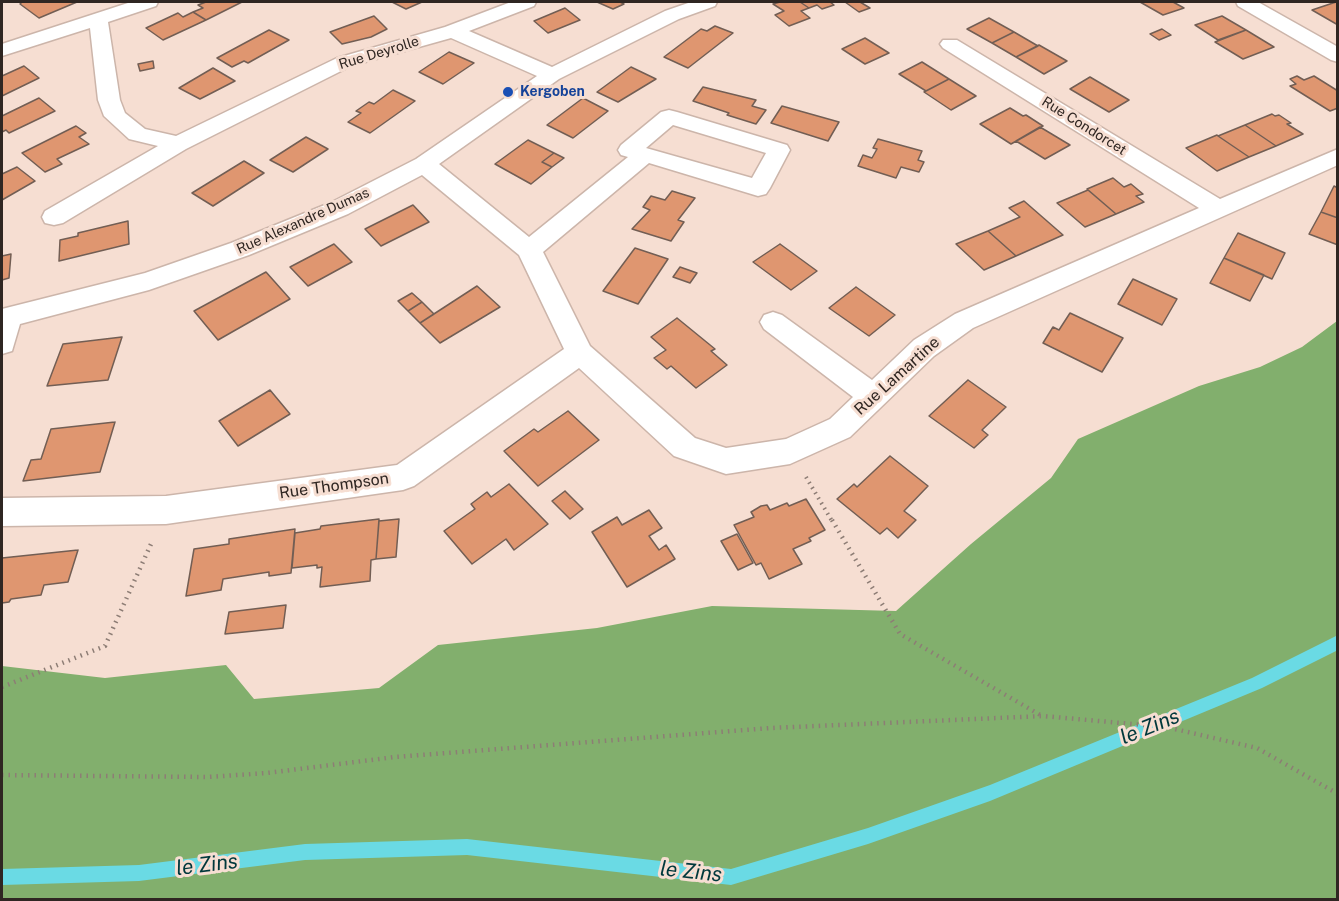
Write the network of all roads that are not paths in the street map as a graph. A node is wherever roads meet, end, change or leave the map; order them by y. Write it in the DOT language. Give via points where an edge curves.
graph roads {
  1 [pos="149,2"];
  2 [pos="527,2"];
  3 [pos="708,2"];
  4 [pos="1245,2"];
  5 [pos="98,18"];
  6 [pos="452,31"];
  7 [pos="950,44"];
  8 [pos="2,50"];
  9 [pos="1338,56"];
  10 [pos="552,75"];
  11 [pos="178,144"];
  12 [pos="645,155"];
  13 [pos="1338,156"];
  14 [pos="424,164"];
  15 [pos="1219,209"];
  16 [pos="54,217"];
  17 [pos="529,250"];
  18 [pos="5,318"];
  19 [pos="773,322"];
  20 [pos="2,344"];
  21 [pos="580,353"];
  22 [pos="873,396"];
  23 [pos="2,512"];
  1 -- 5 [label="street"];
  2 -- 6 [label="street, Rue Deyrolle"];
  3 -- 10 [label="street, Rue Alexandre Dumas" via="663,19"];
  4 -- 9 [label="street"];
  5 -- 8 [label="street"];
  5 -- 11 [label="street" via="109,100 116,116 137,134"];
  6 -- 10 [label="street"];
  6 -- 11 [label="street, Rue Deyrolle" via="344,62"];
  7 -- 15 [label="street, Rue Condorcet"];
  10 -- 14 [label="street, Rue Alexandre Dumas"];
  11 -- 16 [label="street, Rue Deyrolle"];
  12 -- 12 [label="street" via="758,188 779,150 669,117 629,150"];
  12 -- 17 [label="street"];
  13 -- 15 [label="street, Rue Lamartine"];
  14 -- 17 [label="street"];
  14 -- 18 [label="street, Rue Alexandre Dumas" via="340,208 240,249 149,281"];
  15 -- 22 [label="street, Rue Lamartine" via="964,321 924,348"];
  17 -- 21 [label="street, Rue Lamartine"];
  18 -- 20 [label="street"];
  19 -- 22 [label="street"];
  21 -- 22 [label="street, Rue Lamartine" via="686,447 726,460 790,451 840,428"];
  21 -- 23 [label="street, Rue Thompson" via="403,477 163,510"];
}
